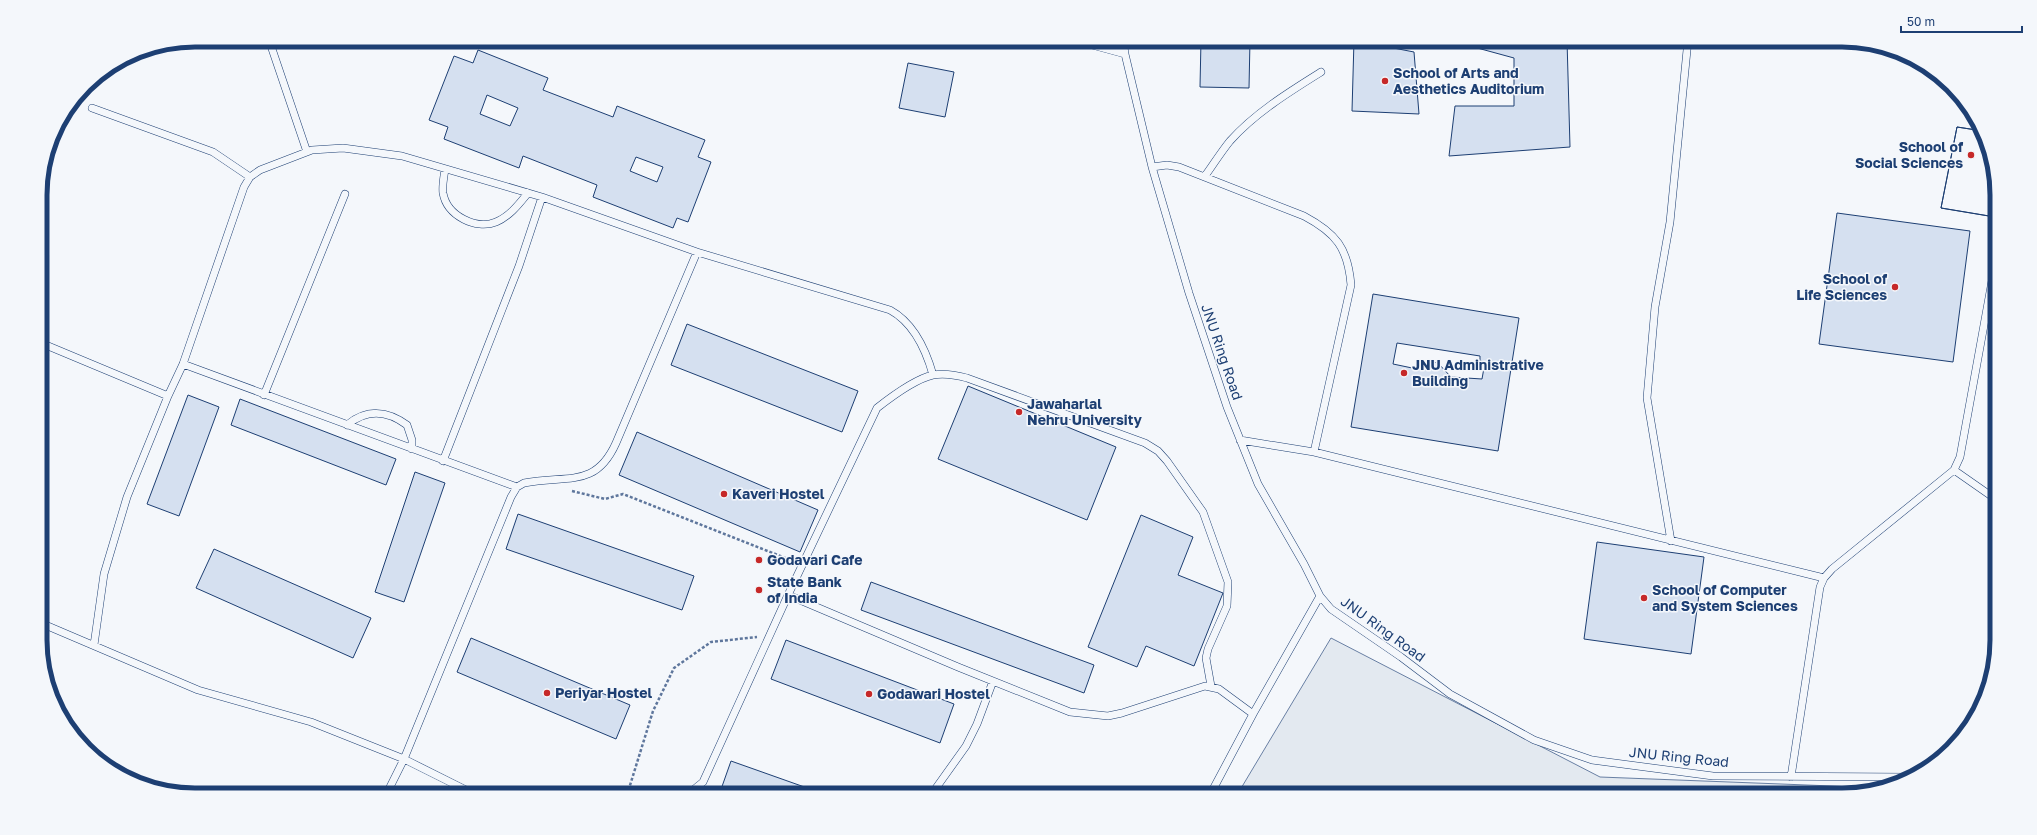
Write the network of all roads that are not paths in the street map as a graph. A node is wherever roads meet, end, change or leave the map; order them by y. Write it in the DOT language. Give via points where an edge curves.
graph roads {
  1 [pos="271,47"];
  2 [pos="1102,47"];
  3 [pos="1124,47"];
  4 [pos="1687,47"];
  5 [pos="1125,54"];
  6 [pos="1321,72"];
  7 [pos="92,108"];
  8 [pos="307,152"];
  9 [pos="1152,167"];
  10 [pos="445,169"];
  11 [pos="1205,176"];
  12 [pos="250,177"];
  13 [pos="528,193"];
  14 [pos="345,194"];
  15 [pos="542,197"];
  16 [pos="697,252"];
  17 [pos="1990,292"];
  18 [pos="47,346"];
  19 [pos="183,364"];
  20 [pos="933,375"];
  21 [pos="264,394"];
  22 [pos="168,396"];
  23 [pos="347,425"];
  24 [pos="1240,440"];
  25 [pos="412,449"];
  26 [pos="1314,452"];
  27 [pos="443,461"];
  28 [pos="1954,470"];
  29 [pos="518,487"];
  30 [pos="1990,495"];
  31 [pos="1671,541"];
  32 [pos="1824,578"];
  33 [pos="788,595"];
  34 [pos="1320,596"];
  35 [pos="47,626"];
  36 [pos="94,645"];
  37 [pos="993,681"];
  38 [pos="1211,686"];
  39 [pos="1253,714"];
  40 [pos="404,759"];
  41 [pos="1791,777"];
  42 [pos="1899,777"];
  43 [pos="390,788"];
  44 [pos="462,788"];
  45 [pos="696,788"];
  46 [pos="936,788"];
  47 [pos="1214,788"];
  1 -- 8 [label="lane"];
  2 -- 5 [label="lane"];
  3 -- 5 [label="lane, JNU Ring Road"];
  4 -- 31 [label="lane" via="1670,222 1655,307 1648,398"];
  5 -- 9 [label="lane, JNU Ring Road"];
  6 -- 11 [label="lane" via="1277,100 1240,131"];
  7 -- 12 [label="lane" via="213,152"];
  8 -- 10 [label="lane" via="328,148 363,150 402,156"];
  8 -- 12 [label="lane" via="260,170"];
  9 -- 11 [label="lane" via="1179,167"];
  9 -- 24 [label="lane, JNU Ring Road" via="1188,293"];
  10 -- 13 [label="lane"];
  10 -- 13 [label="lane" via="443,193 447,205 462,219 487,224 497,222 515,208"];
  11 -- 26 [label="lane" via="1323,226 1340,244 1349,266 1351,285"];
  12 -- 19 [label="lane" via="244,187"];
  13 -- 15 [label="lane"];
  14 -- 21 [label="lane"];
  15 -- 16 [label="lane"];
  15 -- 27 [label="lane" via="519,266"];
  16 -- 20 [label="lane" via="890,310 901,316 917,337 928,356"];
  16 -- 29 [label="lane" via="613,449 603,465 590,474 576,478 534,480"];
  17 -- 28 [label="lane" via="1960,458"];
  18 -- 22 [label="lane"];
  19 -- 21 [label="lane"];
  19 -- 22 [label="lane"];
  20 -- 33 [label="lane" via="876,408"];
  20 -- 38 [label="lane" via="950,374 967,378 1145,442 1158,451 1204,512 1228,582 1226,606 1206,658"];
  21 -- 23 [label="lane"];
  22 -- 36 [label="lane" via="127,497 112,544 104,574"];
  23 -- 25 [label="lane"];
  23 -- 25 [label="lane" via="360,415 369,413 389,416 407,425"];
  24 -- 26 [label="lane"];
  24 -- 34 [label="lane, JNU Ring Road" via="1258,484"];
  25 -- 27 [label="lane"];
  26 -- 31 [label="lane"];
  27 -- 29 [label="lane"];
  28 -- 30 [label="lane"];
  28 -- 32 [label="lane"];
  29 -- 40 [label="lane"];
  31 -- 32 [label="lane"];
  32 -- 41 [label="lane" via="1820,587"];
  33 -- 37 [label="lane"];
  33 -- 45 [label="lane" via="703,782"];
  34 -- 39 [label="lane"];
  34 -- 41 [label="lane, JNU Ring Road" via="1331,609 1450,694 1534,740 1592,760 1713,776"];
  35 -- 36 [label="lane"];
  36 -- 40 [label="lane" via="198,690 311,722"];
  37 -- 38 [label="lane" via="1070,712 1108,716"];
  37 -- 46 [label="lane" via="966,746"];
  38 -- 39 [label="lane" via="1220,689"];
  39 -- 47 [label="lane"];
  40 -- 43 [label="lane"];
  40 -- 44 [label="lane"];
  41 -- 42 [label="lane, JNU Ring Road"];
}
